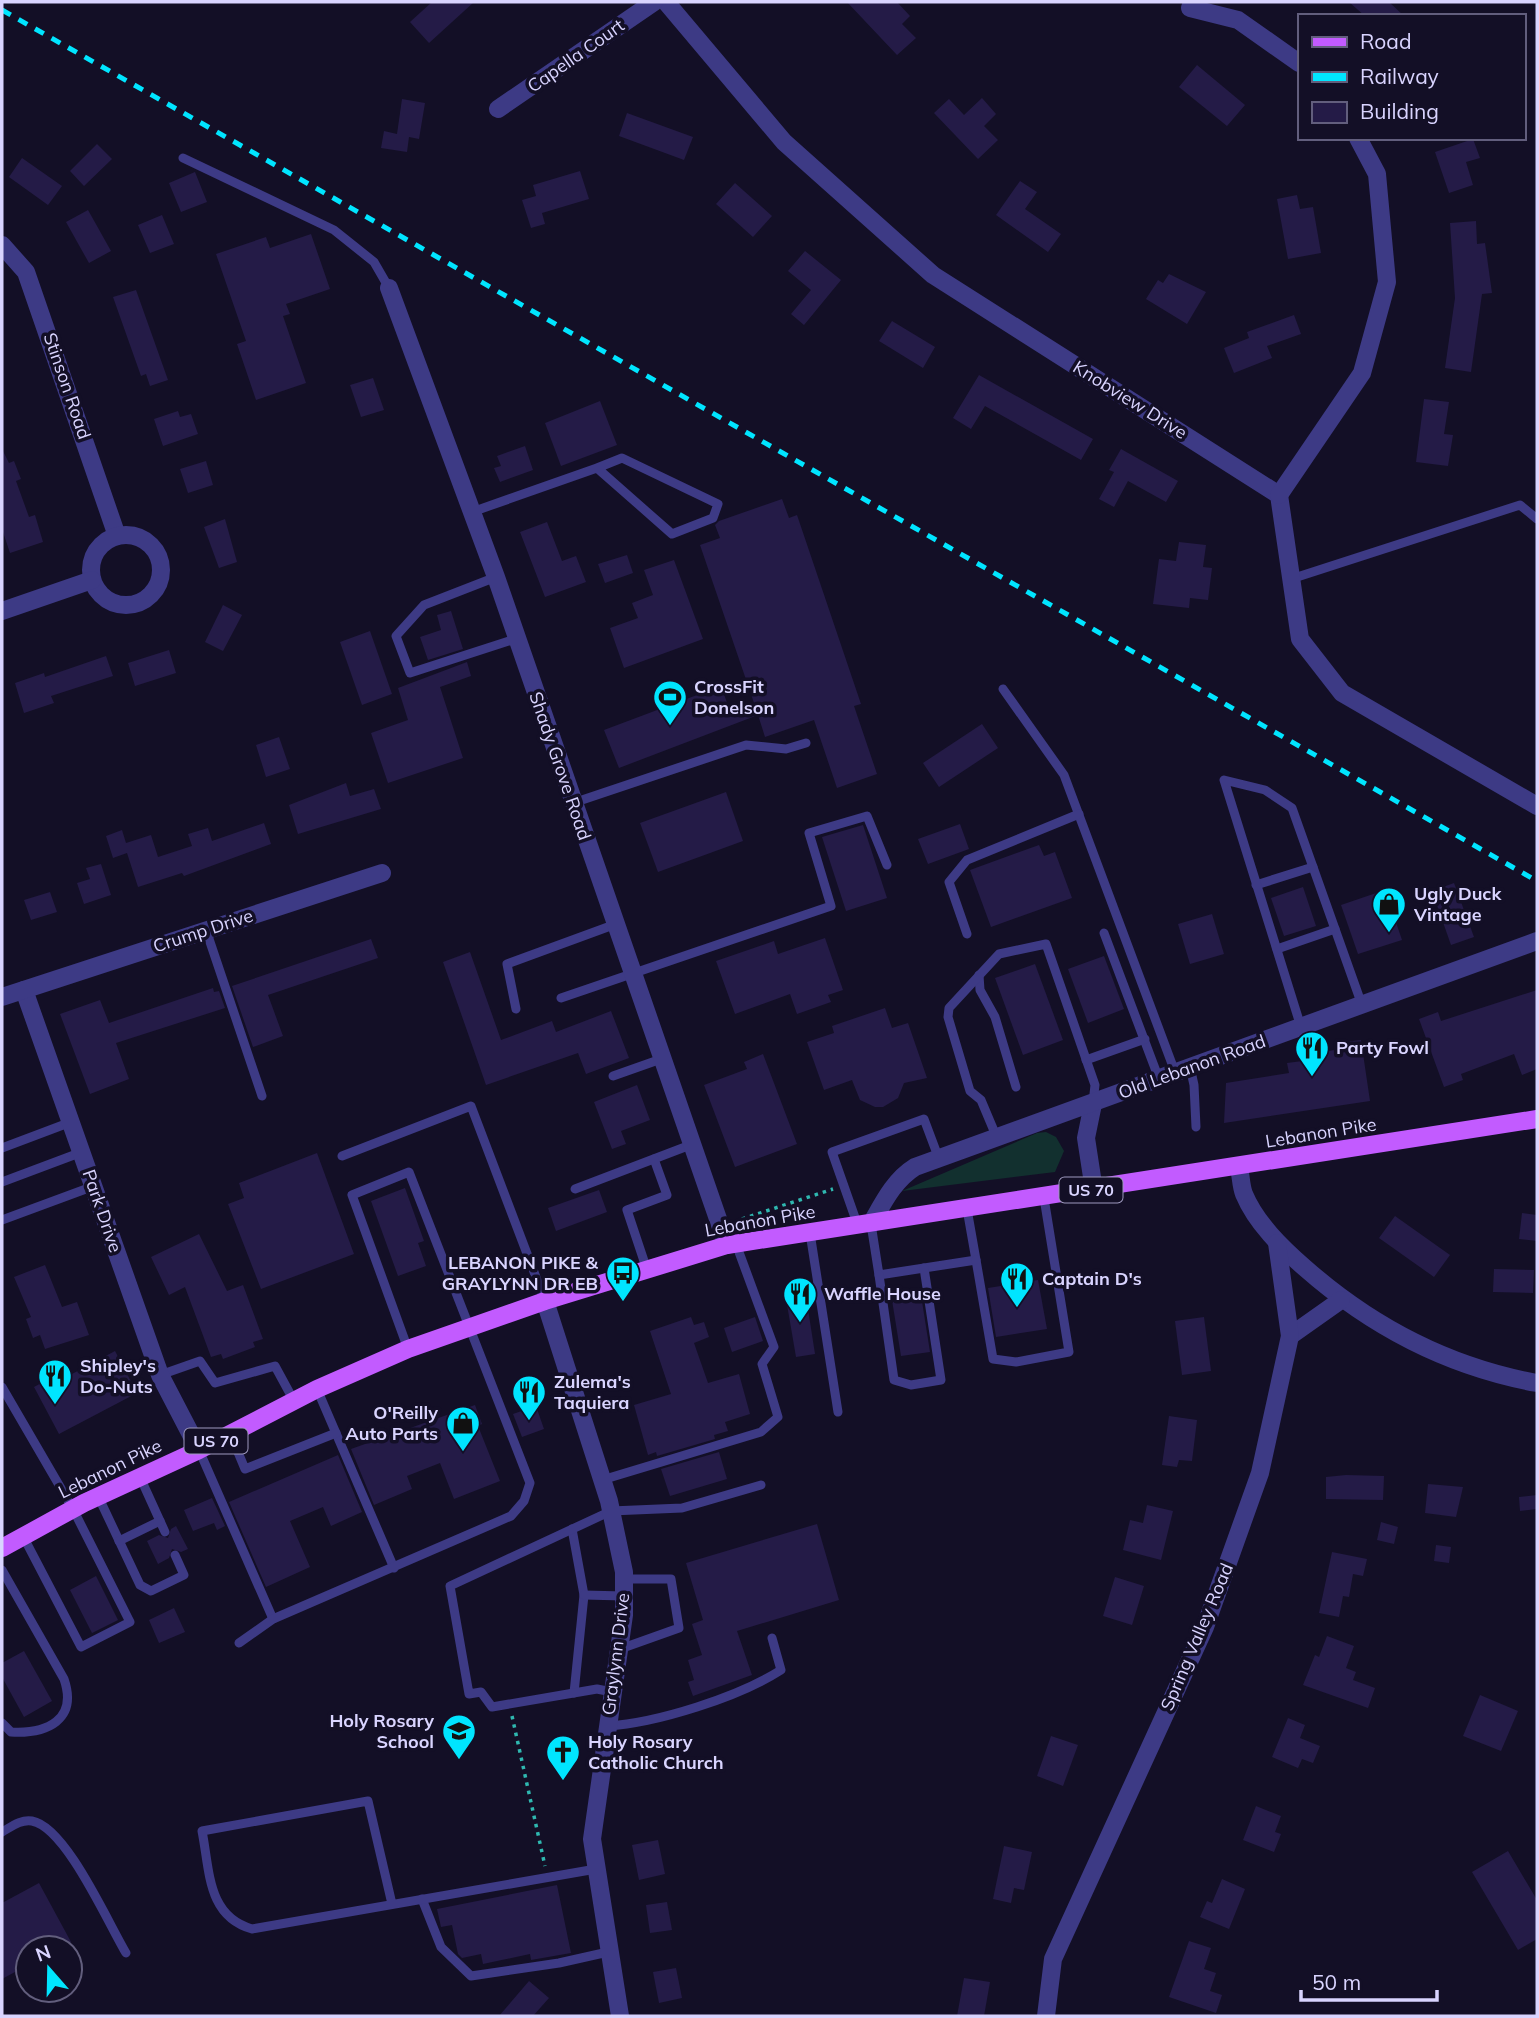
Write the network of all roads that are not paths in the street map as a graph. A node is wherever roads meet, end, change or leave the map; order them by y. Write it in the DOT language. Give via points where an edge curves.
graph roads {
  1 [pos="654,2"];
  2 [pos="666,2"];
  3 [pos="1190,8"];
  4 [pos="1298,62"];
  5 [pos="498,109"];
  6 [pos="1359,140"];
  7 [pos="183,158"];
  8 [pos="2,245"];
  9 [pos="388,288"];
  10 [pos="597,468"];
  11 [pos="1279,495"];
  12 [pos="472,512"];
  13 [pos="1537,519"];
  14 [pos="117,536"];
  15 [pos="496,577"];
  16 [pos="1291,579"];
  17 [pos="92,580"];
  18 [pos="2,611"];
  19 [pos="516,639"];
  20 [pos="1003,689"];
  21 [pos="806,743"];
  22 [pos="573,803"];
  23 [pos="1537,806"];
  24 [pos="1079,814"];
  25 [pos="887,865"];
  26 [pos="1313,867"];
  27 [pos="382,873"];
  28 [pos="1256,885"];
  29 [pos="616,924"];
  30 [pos="1335,929"];
  31 [pos="206,930"];
  32 [pos="967,933"];
  33 [pos="1104,933"];
  34 [pos="1537,941"];
  35 [pos="1277,949"];
  36 [pos="634,972"];
  37 [pos="979,975"];
  38 [pos="24,990"];
  39 [pos="2,997"];
  40 [pos="561,998"];
  41 [pos="1362,1005"];
  42 [pos="516,1009"];
  43 [pos="1301,1027"];
  44 [pos="1145,1039"];
  45 [pos="664,1058"];
  46 [pos="1086,1060"];
  47 [pos="1175,1073"];
  48 [pos="613,1076"];
  49 [pos="1016,1087"];
  50 [pos="262,1096"];
  51 [pos="1093,1104"];
  52 [pos="1537,1119"];
  53 [pos="71,1122"];
  54 [pos="1196,1127"];
  55 [pos="998,1139"];
  56 [pos="693,1144"];
  57 [pos="2,1148"];
  58 [pos="82,1152"];
  59 [pos="342,1156"];
  60 [pos="654,1159"];
  61 [pos="939,1159"];
  62 [pos="1239,1168"];
  63 [pos="2,1182"];
  64 [pos="94,1186"];
  65 [pos="575,1189"];
  66 [pos="1094,1190"];
  67 [pos="1044,1198"];
  68 [pos="967,1209"];
  69 [pos="2,1220"];
  70 [pos="864,1225"];
  71 [pos="810,1233"];
  72 [pos="1277,1243"];
  73 [pos="732,1245"];
  74 [pos="976,1260"];
  75 [pos="923,1268"];
  76 [pos="647,1270"];
  77 [pos="879,1275"];
  78 [pos="1341,1300"];
  79 [pos="545,1301"];
  80 [pos="469,1327"];
  81 [pos="1290,1336"];
  82 [pos="408,1349"];
  83 [pos="160,1375"];
  84 [pos="1537,1383"];
  85 [pos="2,1387"];
  86 [pos="317,1389"];
  87 [pos="294,1401"];
  88 [pos="838,1412"];
  89 [pos="230,1433"];
  90 [pos="336,1433"];
  91 [pos="199,1450"];
  92 [pos="140,1477"];
  93 [pos="602,1480"];
  94 [pos="761,1486"];
  95 [pos="98,1496"];
  96 [pos="73,1509"];
  97 [pos="611,1511"];
  98 [pos="160,1521"];
  99 [pos="572,1529"];
  100 [pos="165,1532"];
  101 [pos="10,1541"];
  102 [pos="119,1541"];
  103 [pos="176,1555"];
  104 [pos="394,1568"];
  105 [pos="2,1570"];
  106 [pos="624,1587"];
  107 [pos="584,1595"];
  108 [pos="273,1619"];
  109 [pos="772,1638"];
  110 [pos="239,1643"];
  111 [pos="618,1650"];
  112 [pos="612,1692"];
  113 [pos="574,1693"];
  114 [pos="2,1723"];
  115 [pos="607,1726"];
  116 [pos="2,1832"];
  117 [pos="596,1869"];
  118 [pos="422,1899"];
  119 [pos="392,1904"];
  120 [pos="608,1952"];
  121 [pos="126,1953"];
  122 [pos="620,2016"];
  123 [pos="1046,2016"];
  1 -- 5 [label="street, Capella Court"];
  2 -- 11 [label="street, Knobview Drive" via="784,142 933,275"];
  3 -- 4 [label="street" via="1238,20"];
  6 -- 11 [label="street" via="1377,174 1387,282 1362,373"];
  7 -- 9 [label="lane" via="334,230 374,262"];
  8 -- 14 [label="street, Stinson Road" via="26,272"];
  9 -- 12 [label="street, Shady Grove Road"];
  10 -- 10 [label="lane" via="672,534 713,518 718,504 622,458"];
  10 -- 12 [label="lane"];
  11 -- 16 [label="street"];
  12 -- 15 [label="street, Shady Grove Road"];
  13 -- 16 [label="lane" via="1520,505"];
  14 -- 17 [label="street" via="93,555"];
  14 -- 17 [label="street" via="134,535 154,547 160,558 160,581 146,599 124,605 103,597"];
  15 -- 19 [label="street, Shady Grove Road"];
  15 -- 19 [label="lane" via="424,605 396,636 410,673"];
  16 -- 23 [label="street" via="1300,639 1342,693"];
  17 -- 18 [label="street"];
  19 -- 22 [label="street, Shady Grove Road"];
  20 -- 24 [label="lane" via="1064,775"];
  21 -- 22 [label="lane" via="786,749 746,745"];
  22 -- 29 [label="street, Shady Grove Road"];
  24 -- 32 [label="lane" via="967,860 949,881"];
  24 -- 47 [label="lane"];
  25 -- 36 [label="lane" via="867,816 809,834 831,906"];
  26 -- 28 [label="lane"];
  26 -- 28 [label="lane" via="1292,808 1265,790 1224,780"];
  26 -- 30 [label="lane"];
  27 -- 31 [label="street, Crump Drive"];
  28 -- 35 [label="lane"];
  29 -- 36 [label="street, Shady Grove Road"];
  29 -- 42 [label="lane" via="507,964"];
  30 -- 35 [label="lane"];
  30 -- 41 [label="lane"];
  31 -- 38 [label="street, Crump Drive"];
  31 -- 50 [label="lane"];
  33 -- 44 [label="lane"];
  34 -- 41 [label="street, Old Lebanon Road"];
  35 -- 43 [label="lane"];
  36 -- 40 [label="lane"];
  36 -- 45 [label="street, Shady Grove Road"];
  37 -- 46 [label="lane" via="999,954 1046,944"];
  37 -- 49 [label="lane" via="980,990 995,1017"];
  37 -- 55 [label="lane" via="949,1008 948,1017 970,1091 981,1100"];
  38 -- 39 [label="street"];
  38 -- 53 [label="street, Park Drive"];
  41 -- 43 [label="street, Old Lebanon Road"];
  43 -- 47 [label="street, Old Lebanon Road"];
  44 -- 46 [label="lane"];
  44 -- 47 [label="lane"];
  45 -- 48 [label="lane"];
  45 -- 56 [label="street, Shady Grove Road"];
  46 -- 51 [label="lane" via="1095,1085"];
  47 -- 51 [label="street, Old Lebanon Road"];
  47 -- 54 [label="lane" via="1194,1085"];
  51 -- 55 [label="street, Old Lebanon Road"];
  51 -- 66 [label="street" via="1087,1138"];
  52 -- 62 [label="main road, Lebanon Pike / US 70"];
  53 -- 57 [label="lane"];
  53 -- 58 [label="street, Park Drive"];
  55 -- 61 [label="street, Old Lebanon Road"];
  56 -- 60 [label="lane"];
  56 -- 73 [label="street, Shady Grove Road"];
  58 -- 63 [label="lane"];
  58 -- 64 [label="street, Park Drive"];
  59 -- 79 [label="lane" via="471,1106"];
  60 -- 65 [label="lane"];
  60 -- 76 [label="lane" via="667,1195 627,1210"];
  61 -- 70 [label="street, Old Lebanon Road" via="904,1174"];
  61 -- 70 [label="lane" via="924,1119 832,1152"];
  62 -- 66 [label="main road, Lebanon Pike / US 70"];
  62 -- 72 [label="street" via="1243,1194"];
  64 -- 69 [label="lane"];
  64 -- 83 [label="street, Park Drive"];
  66 -- 67 [label="main road, Lebanon Pike / US 70"];
  67 -- 68 [label="main road, Lebanon Pike / US 70"];
  67 -- 74 [label="lane" via="1069,1352 1016,1362 993,1359"];
  68 -- 70 [label="main road, Lebanon Pike / US 70"];
  68 -- 74 [label="lane"];
  70 -- 71 [label="main road, Lebanon Pike / US 70"];
  70 -- 77 [label="lane"];
  71 -- 73 [label="main road, Lebanon Pike / US 70"];
  71 -- 88 [label="lane"];
  72 -- 78 [label="street"];
  72 -- 81 [label="street, Spring Valley Road"];
  73 -- 76 [label="main road, Lebanon Pike / US 70"];
  73 -- 93 [label="lane" via="774,1347 762,1364 778,1417 761,1432"];
  74 -- 75 [label="lane"];
  75 -- 77 [label="lane"];
  75 -- 77 [label="lane" via="941,1380 931,1382 911,1385 894,1380"];
  76 -- 79 [label="main road, Lebanon Pike / US 70"];
  78 -- 81 [label="street"];
  78 -- 84 [label="street" via="1425,1349 1466,1366"];
  79 -- 80 [label="main road, Lebanon Pike / US 70"];
  79 -- 93 [label="street, Graylynn Drive"];
  80 -- 82 [label="main road, Lebanon Pike / US 70"];
  80 -- 82 [label="lane" via="409,1172 352,1195"];
  80 -- 104 [label="lane" via="530,1483 524,1501 511,1516"];
  81 -- 123 [label="street, Spring Valley Road" via="1261,1473 1205,1627 1053,1959"];
  82 -- 86 [label="main road, Lebanon Pike / US 70"];
  83 -- 87 [label="lane" via="200,1361 215,1383 275,1366"];
  83 -- 91 [label="street, Park Drive"];
  85 -- 96 [label="lane"];
  86 -- 87 [label="main road, Lebanon Pike / US 70"];
  86 -- 90 [label="lane"];
  87 -- 89 [label="main road, Lebanon Pike / US 70"];
  89 -- 90 [label="lane" via="246,1469"];
  89 -- 91 [label="main road, Lebanon Pike / US 70"];
  90 -- 104 [label="lane"];
  91 -- 92 [label="main road, Lebanon Pike / US 70"];
  91 -- 108 [label="lane"];
  92 -- 95 [label="main road, Lebanon Pike / US 70"];
  92 -- 98 [label="lane"];
  93 -- 97 [label="street, Graylynn Drive"];
  94 -- 97 [label="lane" via="682,1508"];
  95 -- 96 [label="main road, Lebanon Pike / US 70"];
  95 -- 102 [label="lane"];
  96 -- 101 [label="main road, Lebanon Pike / US 70"];
  96 -- 101 [label="lane" via="130,1622 81,1647"];
  97 -- 99 [label="lane"];
  97 -- 106 [label="street, Graylynn Drive"];
  98 -- 100 [label="lane"];
  98 -- 102 [label="lane"];
  99 -- 107 [label="lane"];
  99 -- 113 [label="lane" via="450,1586 469,1694 481,1692 492,1707"];
  102 -- 103 [label="lane" via="140,1585 151,1591 184,1575"];
  104 -- 108 [label="lane"];
  105 -- 114 [label="lane" via="68,1691 63,1716 51,1726 11,1732"];
  106 -- 107 [label="lane"];
  106 -- 111 [label="street, Graylynn Drive"];
  106 -- 111 [label="lane" via="671,1579 679,1628"];
  107 -- 113 [label="lane"];
  108 -- 110 [label="lane"];
  109 -- 115 [label="lane" via="781,1670 759,1684 639,1724"];
  111 -- 112 [label="street, Graylynn Drive"];
  112 -- 113 [label="lane"];
  112 -- 115 [label="street, Graylynn Drive"];
  115 -- 117 [label="street, Graylynn Drive" via="593,1839"];
  116 -- 121 [label="lane" via="27,1821 45,1826 55,1835"];
  117 -- 118 [label="lane"];
  117 -- 120 [label="street, Graylynn Drive"];
  118 -- 119 [label="lane"];
  118 -- 120 [label="lane" via="441,1947 471,1976"];
  119 -- 119 [label="lane" via="368,1801 202,1831 216,1902 236,1924 252,1929"];
  120 -- 122 [label="street, Graylynn Drive"];
}
